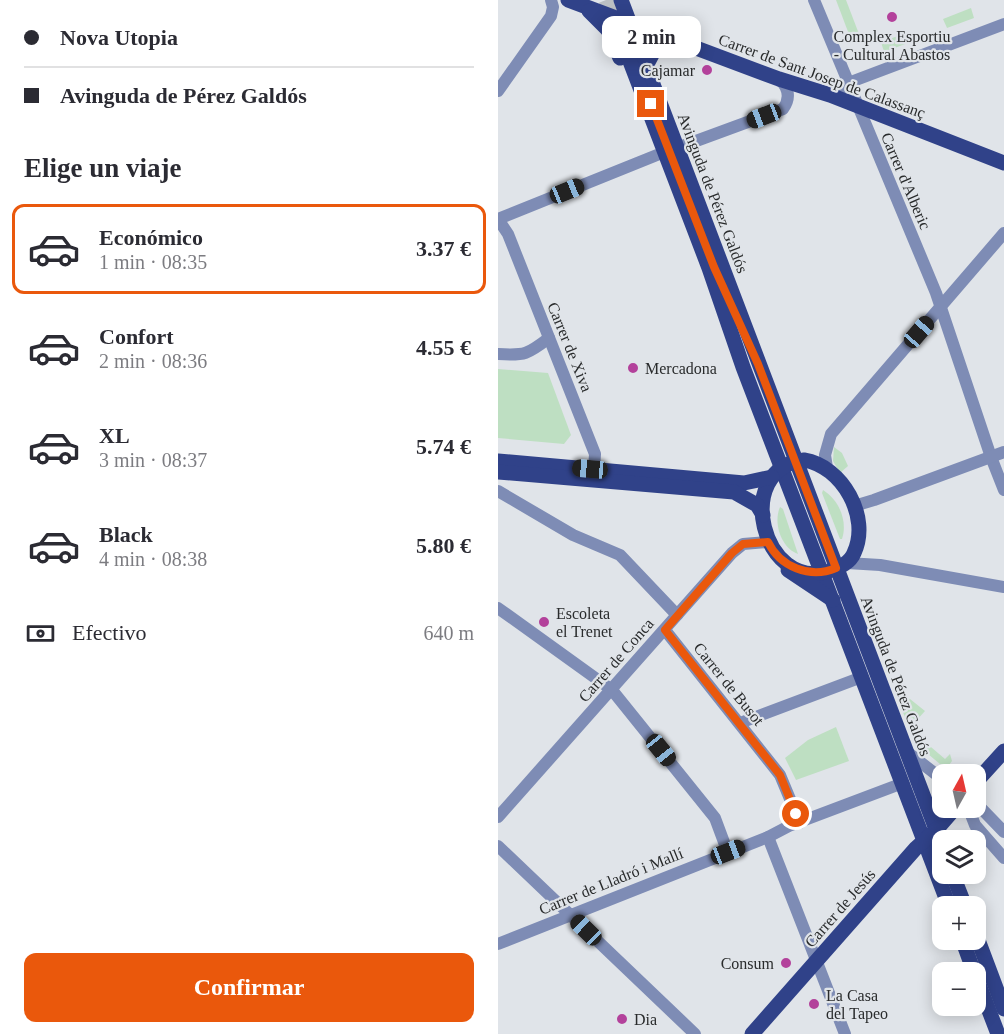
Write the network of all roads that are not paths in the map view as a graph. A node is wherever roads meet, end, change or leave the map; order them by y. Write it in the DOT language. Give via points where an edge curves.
graph roads {
  1 [pos="551,0"];
  2 [pos="568,0"];
  3 [pos="621,0"];
  4 [pos="814,0"];
  5 [pos="585,7"];
  6 [pos="629,22"];
  7 [pos="1004,24"];
  8 [pos="669,38"];
  9 [pos="625,43"];
  10 [pos="646,66"];
  11 [pos="779,79"];
  12 [pos="848,85"];
  13 [pos="498,91"];
  14 [pos="830,95"];
  15 [pos="856,106"];
  16 [pos="677,148"];
  17 [pos="657,155"];
  18 [pos="1004,163"];
  19 [pos="498,219"];
  20 [pos="1004,233"];
  21 [pos="941,307"];
  22 [pos="549,338"];
  23 [pos="498,354"];
  24 [pos="751,366"];
  25 [pos="1004,452"];
  26 [pos="991,457"];
  27 [pos="498,461"];
  28 [pos="827,468"];
  29 [pos="783,469"];
  30 [pos="594,470"];
  31 [pos="498,472"];
  32 [pos="575,479"];
  33 [pos="1004,490"];
  34 [pos="498,491"];
  35 [pos="854,506"];
  36 [pos="763,515"];
  37 [pos="772,547"];
  38 [pos="835,568"];
  39 [pos="1004,587"];
  40 [pos="832,600"];
  41 [pos="498,608"];
  42 [pos="677,615"];
  43 [pos="665,630"];
  44 [pos="862,677"];
  45 [pos="612,690"];
  46 [pos="740,723"];
  47 [pos="906,751"];
  48 [pos="1004,751"];
  49 [pos="932,771"];
  50 [pos="986,771"];
  51 [pos="903,783"];
  52 [pos="501,809"];
  53 [pos="986,813"];
  54 [pos="946,818"];
  55 [pos="800,823"];
  56 [pos="1004,832"];
  57 [pos="930,835"];
  58 [pos="768,837"];
  59 [pos="986,838"];
  60 [pos="498,846"];
  61 [pos="728,852"];
  62 [pos="1004,858"];
  63 [pos="946,896"];
  64 [pos="570,915"];
  65 [pos="498,944"];
  66 [pos="982,950"];
  67 [pos="818,962"];
  68 [pos="986,1002"];
  69 [pos="1004,1009"];
  70 [pos="695,1034"];
  71 [pos="752,1034"];
  72 [pos="845,1034"];
  73 [pos="998,1034"];
  1 -- 13 [label="street" via="551,16"];
  2 -- 5 [label="main road, Carrer de Sant Josep de Calassanç"];
  3 -- 6 [label="main road, Avinguda de Pérez Galdós"];
  4 -- 12 [label="street, Carrer d'Alberic"];
  5 -- 6 [label="main road, Carrer de Sant Josep de Calassanç"];
  5 -- 17 [label="main road, Avinguda de Pérez Galdós" via="611,36"];
  6 -- 8 [label="main road, Carrer de Sant Josep de Calassanç"];
  6 -- 10 [label="main road, Avinguda de Pérez Galdós"];
  7 -- 12 [label="street"];
  8 -- 10 [label="main road" via="654,51"];
  8 -- 11 [label="main road, Carrer de Sant Josep de Calassanç"];
  9 -- 24 [label="main road, Avinguda de Pérez Galdós"];
  10 -- 16 [label="main road, Avinguda de Pérez Galdós"];
  11 -- 14 [label="main road, Carrer de Sant Josep de Calassanç"];
  11 -- 16 [label="street" via="786,85 788,97 783,109"];
  12 -- 14 [label="street"];
  12 -- 15 [label="street, Carrer d'Alberic"];
  14 -- 15 [label="main road, Carrer de Sant Josep de Calassanç"];
  15 -- 18 [label="main road, Carrer de Sant Josep de Calassanç"];
  15 -- 21 [label="street, Carrer d'Alberic"];
  16 -- 24 [label="main road, Avinguda de Pérez Galdós"];
  17 -- 19 [label="street"];
  17 -- 24 [label="main road, Avinguda de Pérez Galdós" via="725,331"];
  19 -- 22 [label="street, Carrer de Xiva" via="508,234"];
  20 -- 21 [label="street"];
  21 -- 26 [label="street, Carrer d'Alberic"];
  21 -- 28 [label="street" via="831,434 825,455"];
  22 -- 23 [label="street" via="530,353"];
  22 -- 30 [label="street, Carrer de Xiva" via="595,454"];
  24 -- 29 [label="main road, Avinguda de Pérez Galdós"];
  25 -- 26 [label="street"];
  26 -- 33 [label="street, Carrer d'Alberic"];
  26 -- 35 [label="street"];
  27 -- 30 [label="main road"];
  28 -- 29 [label="main road" via="812,462"];
  28 -- 35 [label="main road"];
  29 -- 30 [label="main road" via="744,483"];
  29 -- 36 [label="main road" via="764,496"];
  29 -- 38 [label="main road, Avinguda de Pérez Galdós"];
  30 -- 32 [label="street"];
  31 -- 32 [label="main road"];
  32 -- 36 [label="main road" via="734,492 758,505"];
  34 -- 42 [label="street" via="573,535 620,555"];
  35 -- 38 [label="main road" via="858,520 855,551"];
  36 -- 37 [label="main road"];
  37 -- 38 [label="main road" via="795,567 813,573"];
  37 -- 40 [label="main road, Avinguda de Pérez Galdós" via="793,574"];
  37 -- 42 [label="street, Carrer de Conca" via="750,542 738,548"];
  38 -- 39 [label="street" via="891,567"];
  38 -- 40 [label="main road, Avinguda de Pérez Galdós"];
  38 -- 47 [label="main road, Avinguda de Pérez Galdós"];
  40 -- 44 [label="main road, Avinguda de Pérez Galdós"];
  41 -- 45 [label="street"];
  42 -- 43 [label="street, Carrer de Conca"];
  43 -- 45 [label="street, Carrer de Conca"];
  43 -- 46 [label="street, Carrer de Busot"];
  44 -- 46 [label="street"];
  44 -- 51 [label="main road, Avinguda de Pérez Galdós"];
  45 -- 52 [label="street, Carrer de Conca"];
  45 -- 61 [label="street" via="715,818"];
  46 -- 55 [label="street, Carrer de Busot" via="780,775"];
  47 -- 49 [label="street"];
  47 -- 57 [label="main road, Avinguda de Pérez Galdós"];
  48 -- 50 [label="main road"];
  51 -- 55 [label="street, Carrer de Lladró i Mallí"];
  51 -- 57 [label="main road, Avinguda de Pérez Galdós"];
  53 -- 56 [label="street"];
  54 -- 57 [label="main road, Carrer de Jesús"];
  55 -- 58 [label="street, Carrer de Lladró i Mallí"];
  57 -- 63 [label="main road"];
  57 -- 67 [label="main road, Carrer de Jesús"];
  58 -- 61 [label="street, Carrer de Lladró i Mallí"];
  58 -- 67 [label="street"];
  59 -- 62 [label="street"];
  60 -- 64 [label="street"];
  61 -- 64 [label="street, Carrer de Lladró i Mallí"];
  64 -- 65 [label="street, Carrer de Lladró i Mallí"];
  64 -- 70 [label="street"];
  66 -- 69 [label="main road"];
  67 -- 71 [label="main road, Carrer de Jesús"];
  67 -- 72 [label="street"];
  68 -- 73 [label="main road"];
}
